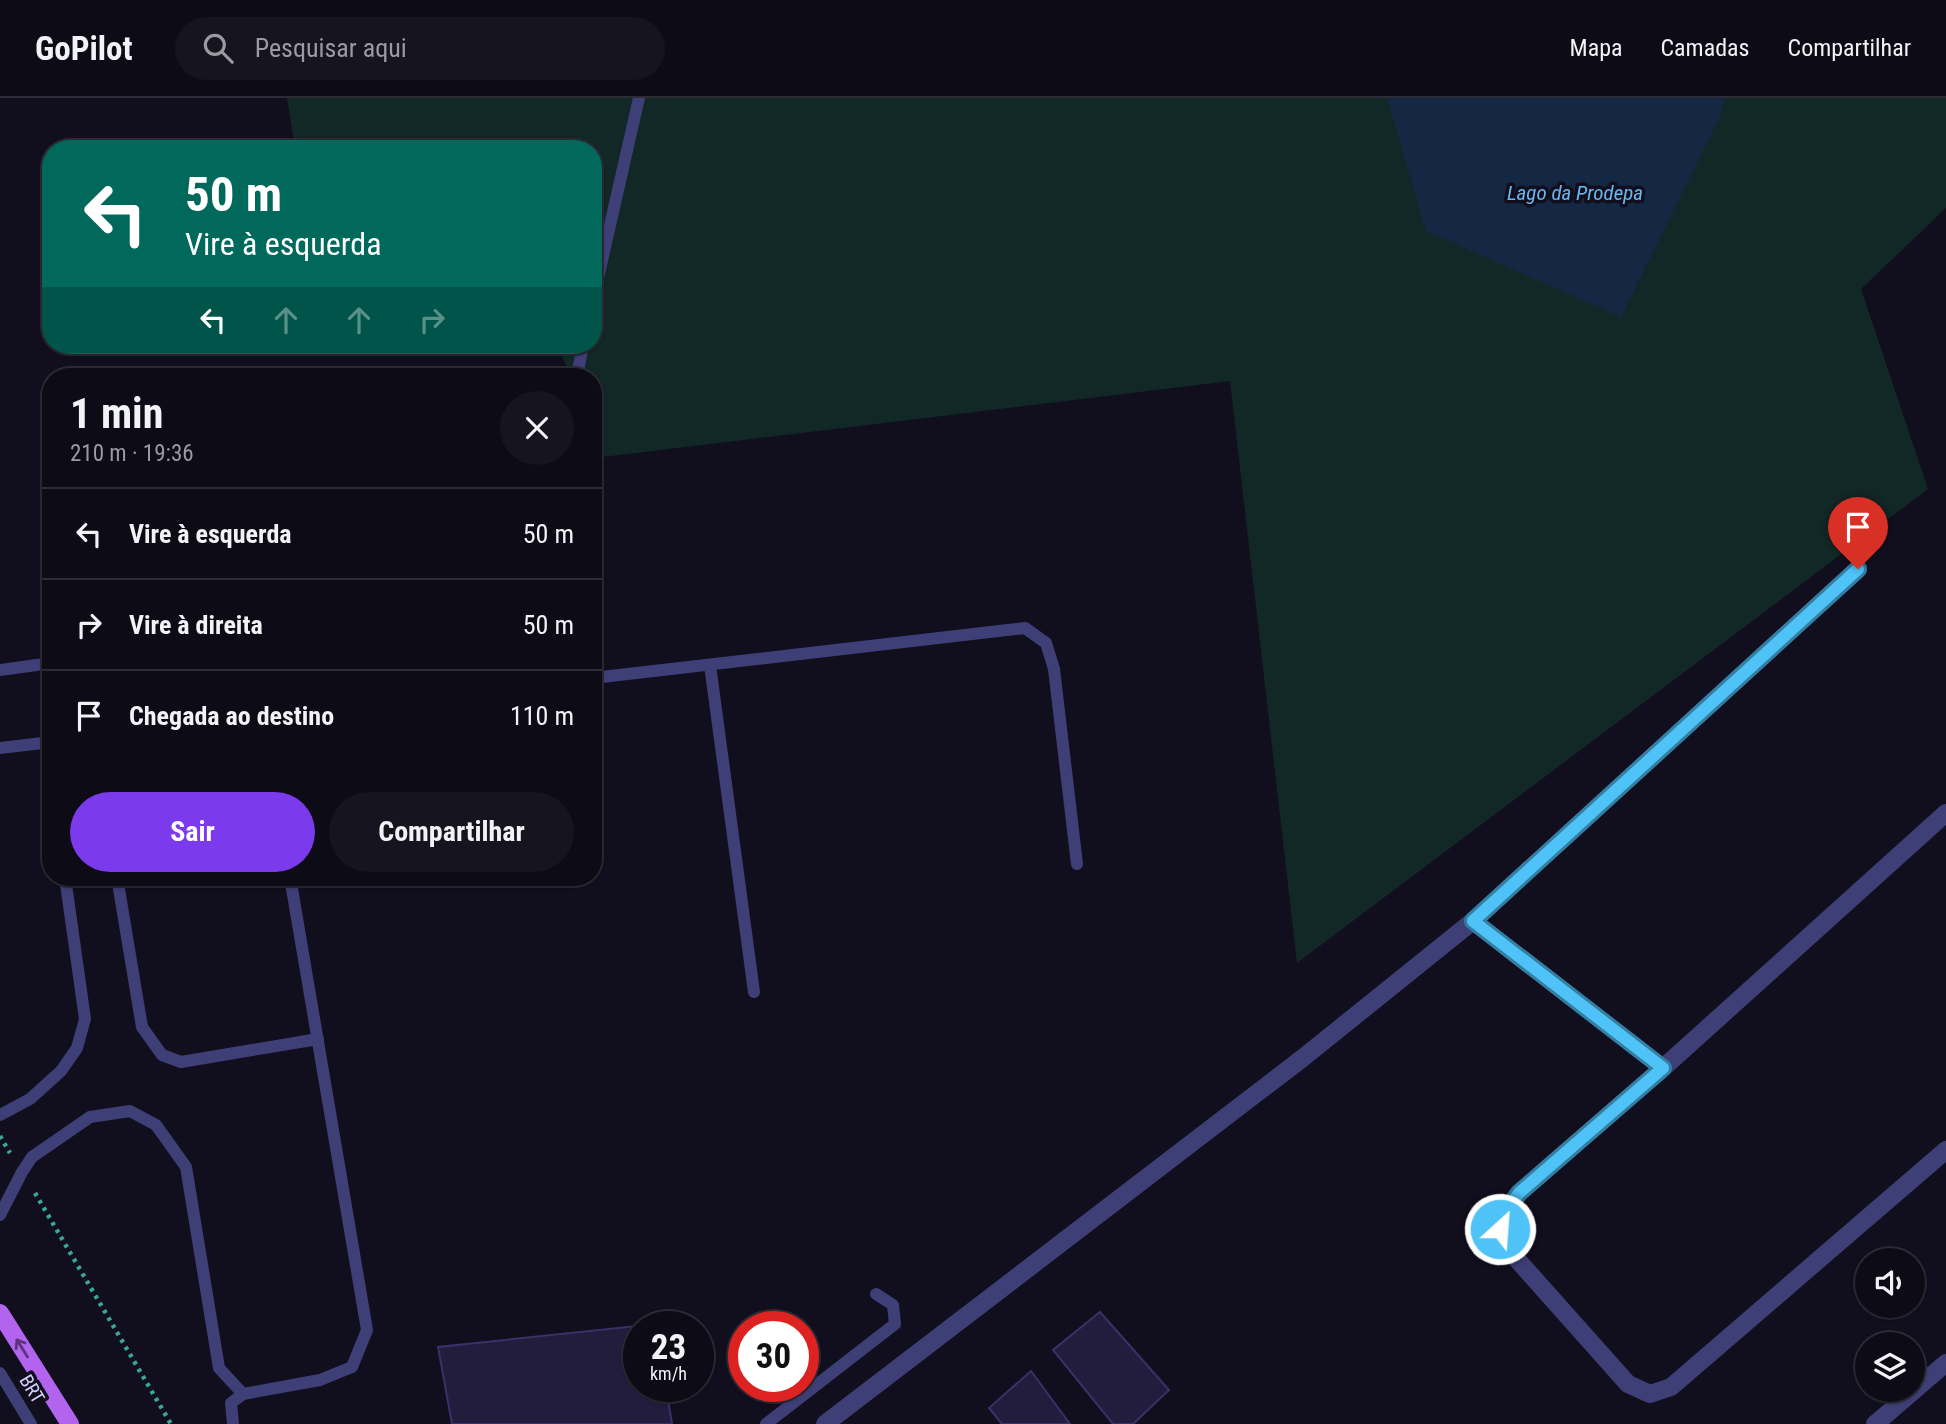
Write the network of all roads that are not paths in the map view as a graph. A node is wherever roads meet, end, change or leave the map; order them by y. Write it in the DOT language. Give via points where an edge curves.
graph roads {
  1 [pos="639,98"];
  2 [pos="602,260"];
  3 [pos="1858,569"];
  4 [pos="42,664"];
  5 [pos="710,664"];
  6 [pos="0,670"];
  7 [pos="602,677"];
  8 [pos="42,743"];
  9 [pos="0,748"];
  10 [pos="1946,813"];
  11 [pos="1076,864"];
  12 [pos="66,886"];
  13 [pos="118,886"];
  14 [pos="292,886"];
  15 [pos="1473,921"];
  16 [pos="754,992"];
  17 [pos="318,1039"];
  18 [pos="1663,1068"];
  19 [pos="0,1115"];
  20 [pos="1946,1150"];
  21 [pos="0,1216"];
  22 [pos="876,1294"];
  23 [pos="0,1313"];
  24 [pos="1946,1363"];
  25 [pos="0,1373"];
  26 [pos="243,1394"];
  27 [pos="30,1424"];
  28 [pos="70,1424"];
  29 [pos="233,1424"];
  30 [pos="766,1424"];
  31 [pos="825,1424"];
  32 [pos="1875,1424"];
  1 -- 2 [label="lane"];
  3 -- 15 [label="street"];
  4 -- 6 [label="lane"];
  5 -- 7 [label="lane"];
  5 -- 11 [label="lane" via="1025,628 1046,643 1054,669"];
  5 -- 16 [label="lane"];
  8 -- 9 [label="lane"];
  10 -- 18 [label="street"];
  12 -- 19 [label="lane" via="85,1019 77,1048 61,1071 30,1098"];
  13 -- 17 [label="lane" via="142,1027 162,1055 181,1062"];
  14 -- 17 [label="lane"];
  15 -- 18 [label="street"];
  15 -- 31 [label="street" via="1304,1057"];
  17 -- 26 [label="lane" via="367,1330 352,1367 320,1380"];
  18 -- 20 [label="street" via="1519,1193 1505,1212 1500,1229 1506,1247 1628,1384 1650,1394 1671,1387"];
  21 -- 26 [label="lane" via="32,1157 90,1117 130,1111 156,1125 186,1167 219,1368"];
  22 -- 30 [label="lane" via="893,1305 895,1324"];
  28 -- 23 [label="main road, one-way"];
  24 -- 32 [label="street"];
  25 -- 27 [label="lane, BRT"];
  26 -- 29 [label="lane" via="231,1403"];
}
